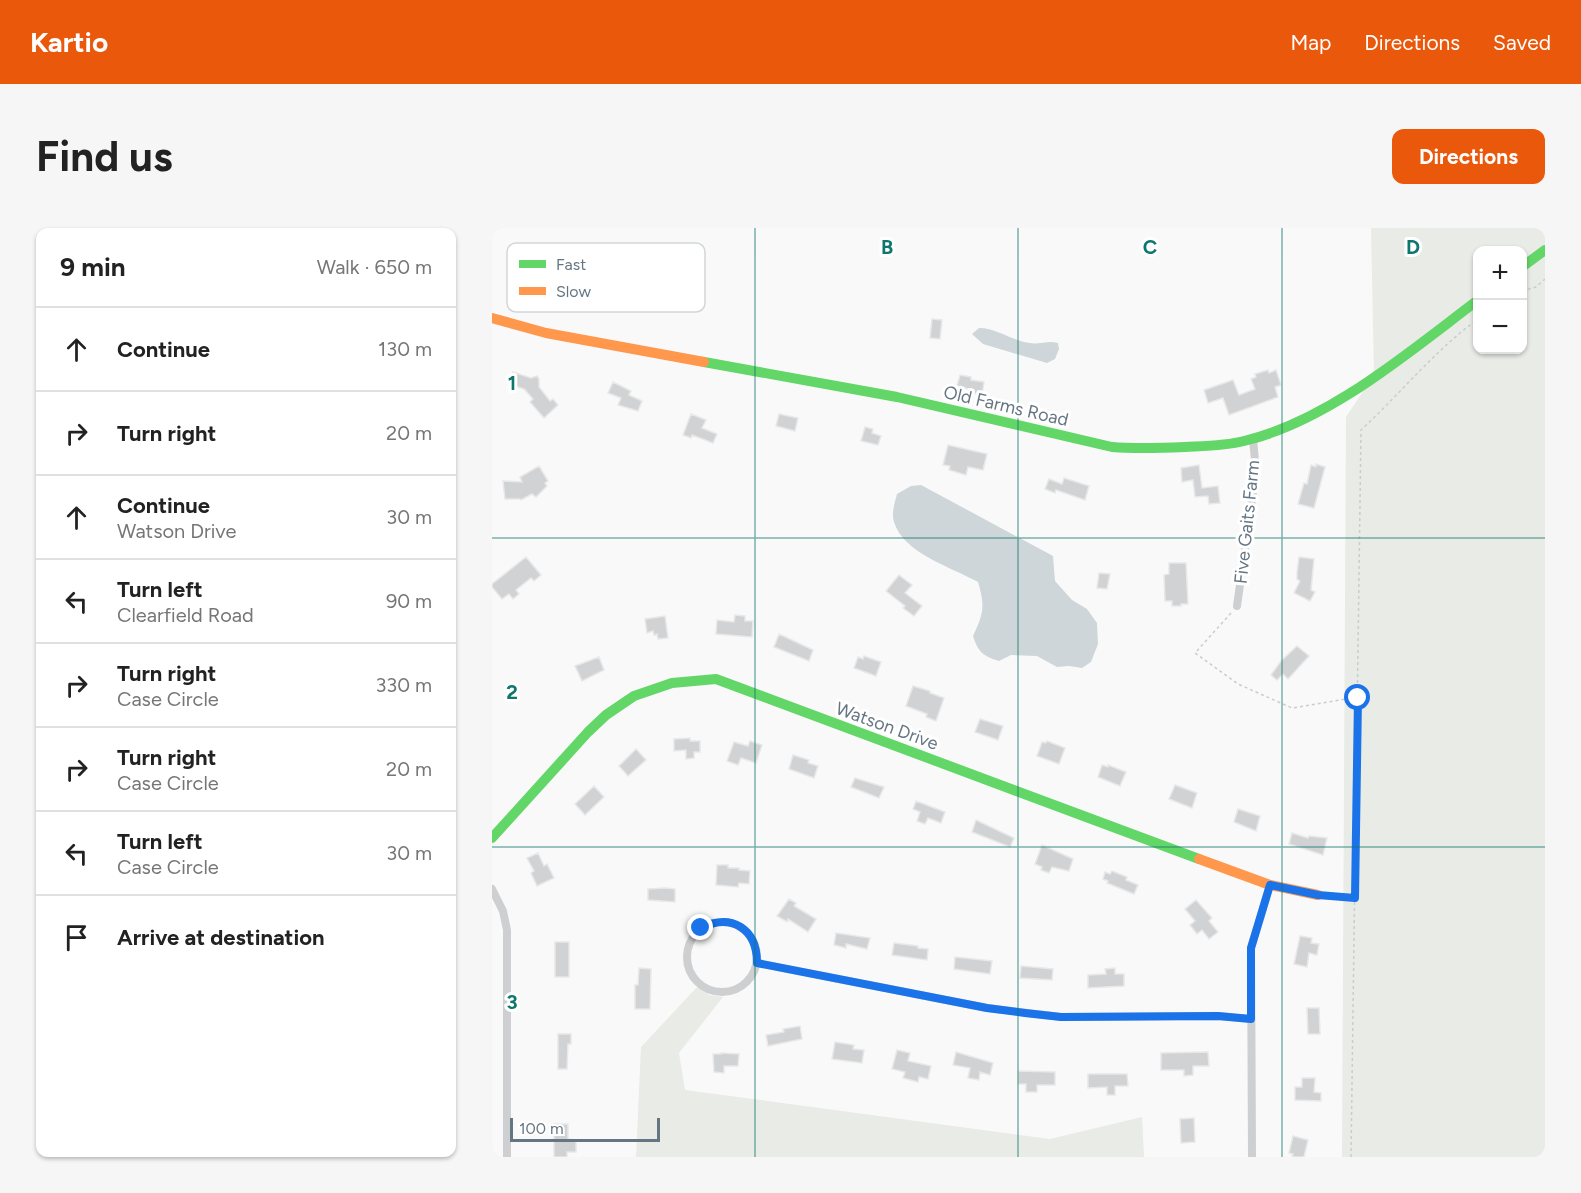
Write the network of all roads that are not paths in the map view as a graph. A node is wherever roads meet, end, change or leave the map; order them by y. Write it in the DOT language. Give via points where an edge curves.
graph roads {
  1 [pos="1545,250"];
  2 [pos="1527,263"];
  3 [pos="1473,304"];
  4 [pos="492,320"];
  5 [pos="1253,439"];
  6 [pos="1238,606"];
  7 [pos="492,838"];
  8 [pos="1270,885"];
  9 [pos="492,889"];
  10 [pos="1318,895"];
  11 [pos="757,963"];
  12 [pos="1251,1019"];
  13 [pos="507,1157"];
  14 [pos="1252,1157"];
  1 -- 2 [label="street"];
  3 -- 5 [label="street, Old Farms Road" via="1364,385"];
  4 -- 5 [label="street, Old Farms Road" via="897,397 1112,447 1138,451"];
  5 -- 6 [label="street, Five Gaits Farm" via="1256,471"];
  7 -- 8 [label="street, Watson Drive" via="606,715 634,696 672,683 716,679"];
  8 -- 10 [label="street, Watson Drive"];
  8 -- 12 [label="street" via="1251,948"];
  9 -- 13 [label="street" via="507,930"];
  11 -- 11 [label="street" via="753,939 735,924 717,922 701,928 688,948 690,972 697,982 717,992 739,989 754,973"];
  11 -- 12 [label="street" via="987,1008 1049,1016"];
  12 -- 14 [label="street"];
}
